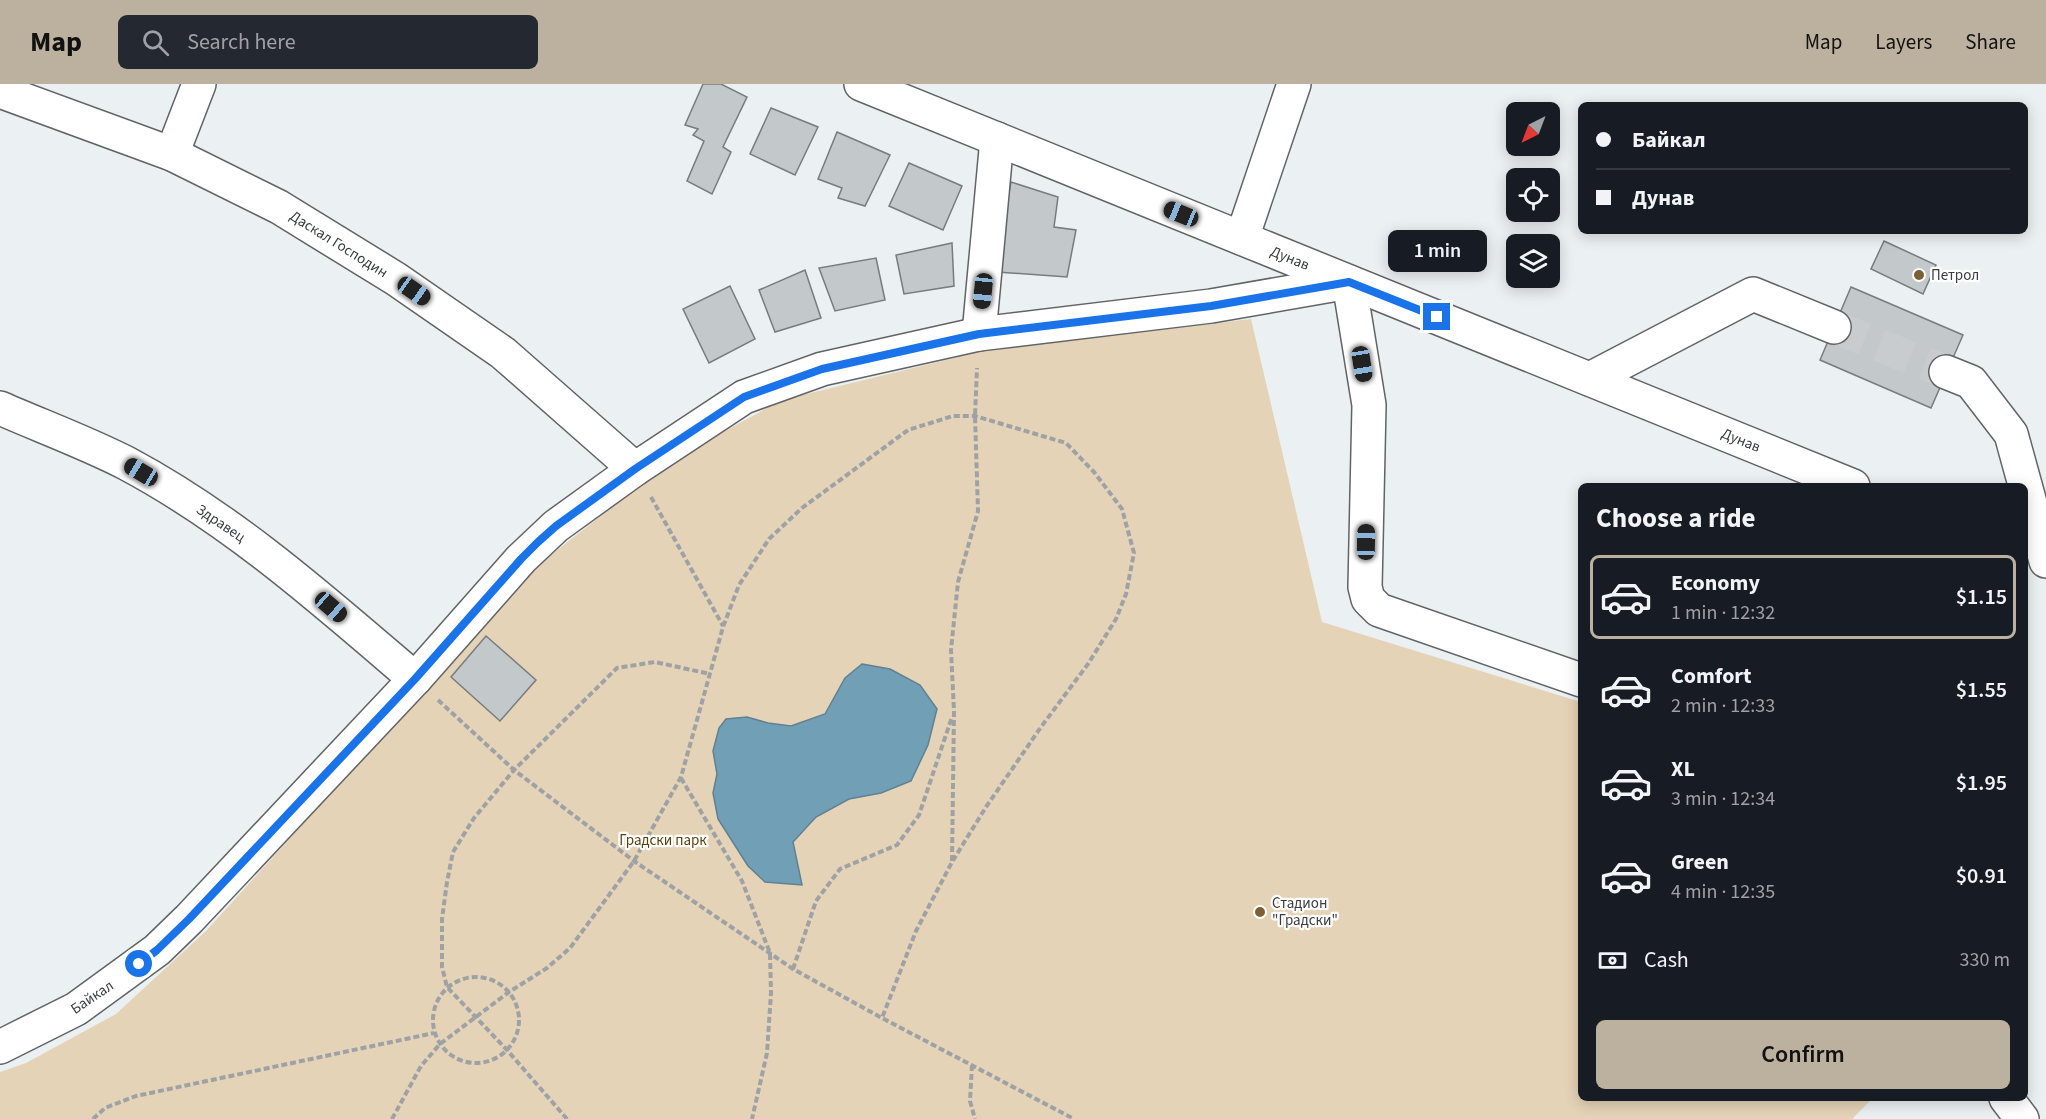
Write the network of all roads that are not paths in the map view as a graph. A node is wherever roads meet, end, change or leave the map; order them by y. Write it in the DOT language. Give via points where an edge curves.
graph roads {
  1 [pos="199,84"];
  2 [pos="861,84"];
  3 [pos="1294,84"];
  4 [pos="0,92"];
  5 [pos="925,96"];
  6 [pos="997,139"];
  7 [pos="172,154"];
  8 [pos="1242,238"];
  9 [pos="1349,282"];
  10 [pos="1834,327"];
  11 [pos="979,334"];
  12 [pos="1946,372"];
  13 [pos="1590,379"];
  14 [pos="0,408"];
  15 [pos="635,469"];
  16 [pos="1846,483"];
  17 [pos="2024,483"];
  18 [pos="2028,496"];
  19 [pos="2028,556"];
  20 [pos="2046,562"];
  21 [pos="415,679"];
  22 [pos="1578,680"];
  23 [pos="0,1047"];
  24 [pos="2008,1101"];
  25 [pos="2022,1119"];
  1 -- 7 [label="street"];
  2 -- 5 [label="street, Дунав"];
  3 -- 8 [label="street"];
  4 -- 7 [label="street, Даскал Господин"];
  5 -- 6 [label="street, Дунав"];
  6 -- 8 [label="street, Дунав"];
  6 -- 11 [label="street"];
  7 -- 15 [label="street, Даскал Господин" via="279,207 396,279 503,353"];
  8 -- 9 [label="street, Дунав"];
  9 -- 11 [label="street, Байкал" via="1211,306"];
  9 -- 13 [label="street, Дунав"];
  9 -- 22 [label="street" via="1369,405 1365,587 1368,599 1379,610"];
  10 -- 13 [label="street" via="1753,294"];
  11 -- 15 [label="street, Байкал" via="822,369 744,397"];
  12 -- 17 [label="street" via="1971,382 2011,434"];
  13 -- 16 [label="street, Дунав"];
  14 -- 21 [label="street, Здравец" via="125,463 190,502 286,570"];
  15 -- 21 [label="street, Байкал" via="556,526 521,559"];
  18 -- 20 [label="street"];
  19 -- 20 [label="street"];
  21 -- 23 [label="street, Байкал" via="157,950 76,1009"];
  24 -- 25 [label="street"];
}
